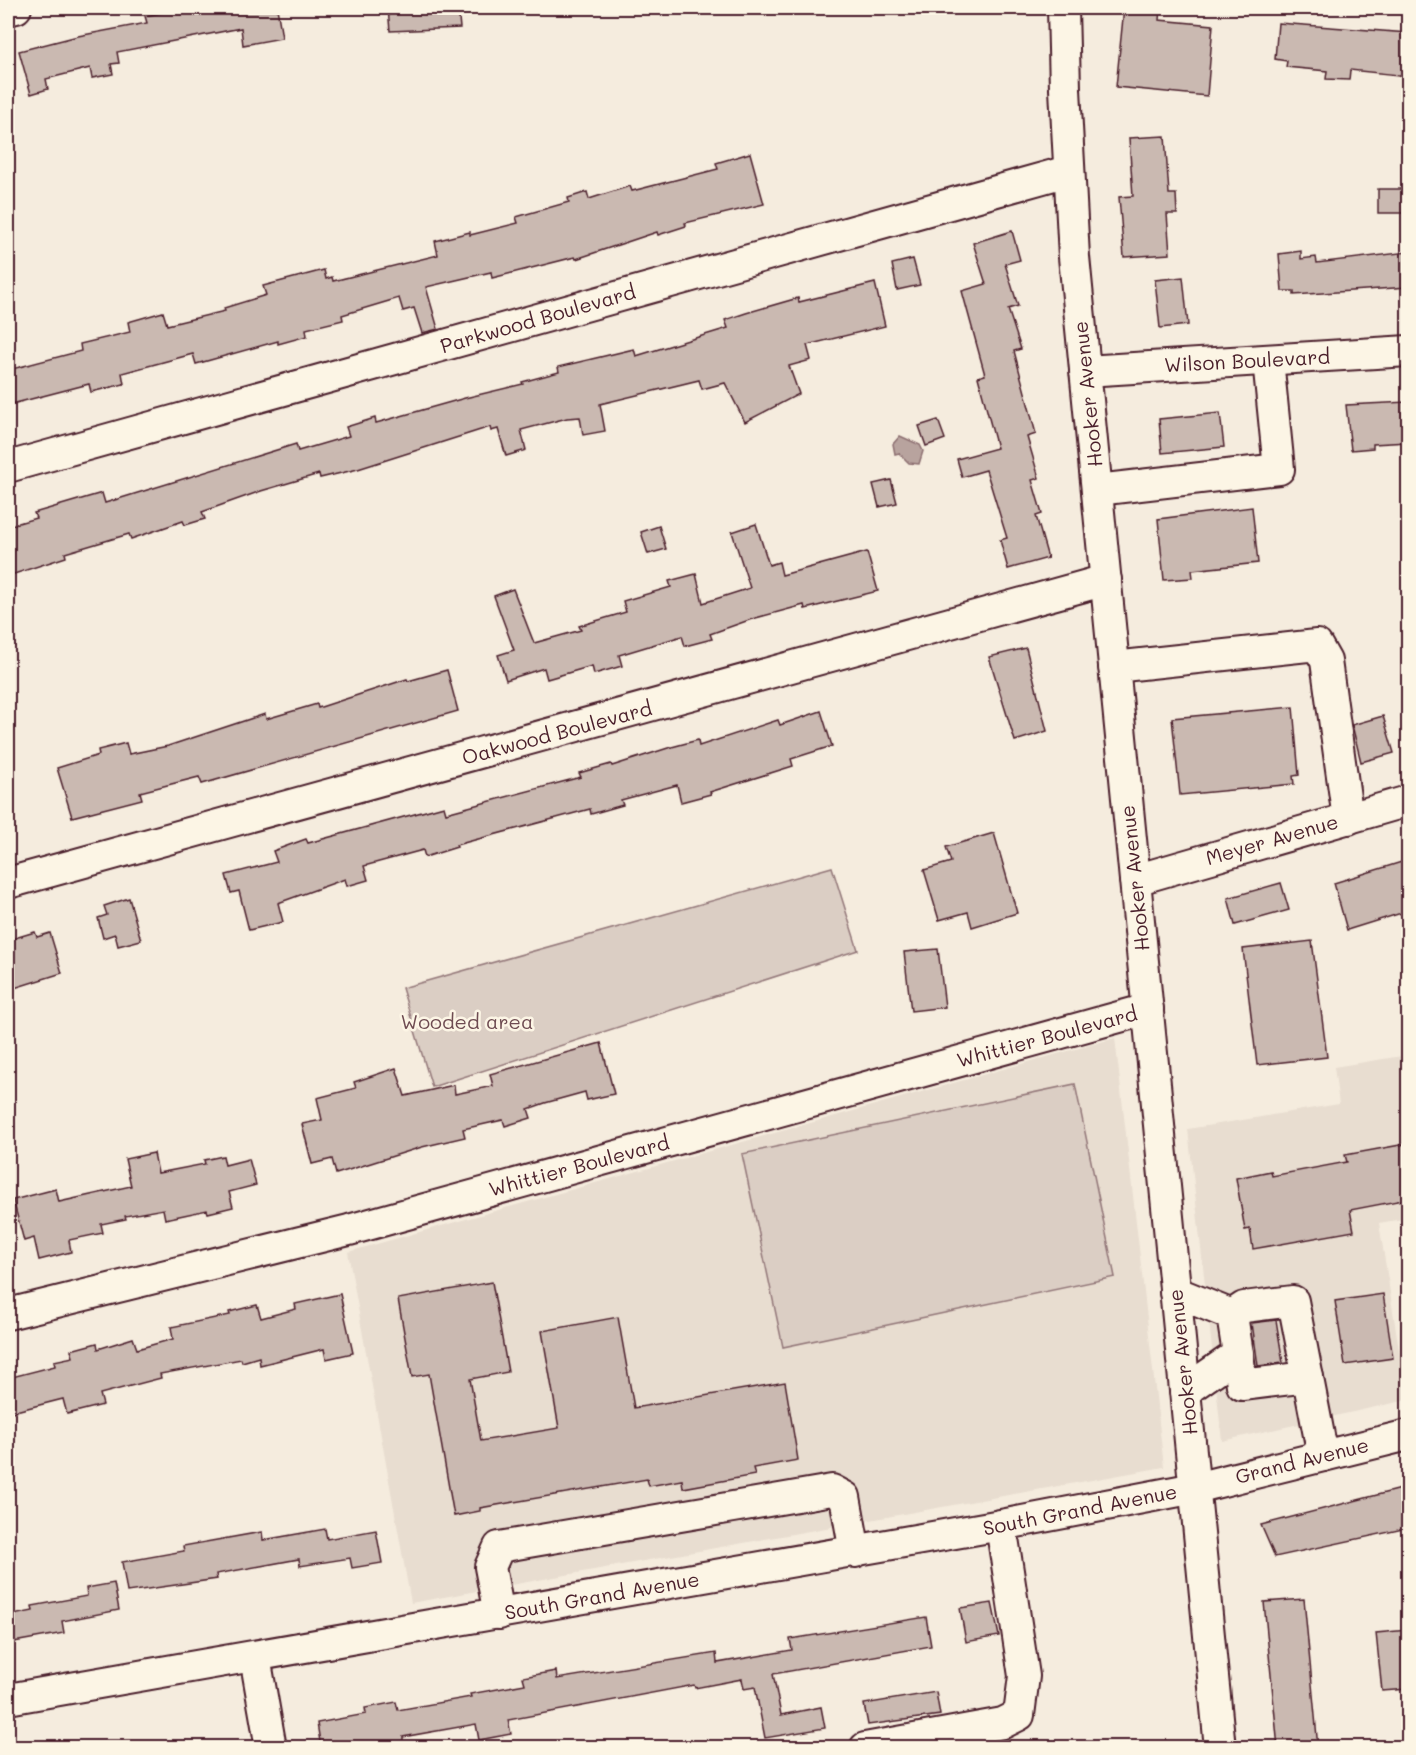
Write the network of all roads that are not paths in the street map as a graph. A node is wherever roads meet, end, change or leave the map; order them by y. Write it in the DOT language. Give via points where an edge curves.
graph roads {
  1 [pos="16,8"];
  2 [pos="1063,8"];
  3 [pos="8,10"];
  4 [pos="1068,171"];
  5 [pos="1408,351"];
  6 [pos="1268,360"];
  7 [pos="1086,371"];
  8 [pos="8,467"];
  9 [pos="1097,490"];
  10 [pos="1106,580"];
  11 [pos="1114,667"];
  12 [pos="1408,801"];
  13 [pos="1348,819"];
  14 [pos="1135,880"];
  15 [pos="8,883"];
  16 [pos="1148,1009"];
  17 [pos="1176,1292"];
  18 [pos="8,1314"];
  19 [pos="1232,1315"];
  20 [pos="1238,1354"];
  21 [pos="1308,1377"];
  22 [pos="1185,1391"];
  23 [pos="1408,1435"];
  24 [pos="1323,1456"];
  25 [pos="1195,1488"];
  26 [pos="1001,1524"];
  27 [pos="855,1552"];
  28 [pos="499,1614"];
  29 [pos="255,1657"];
  30 [pos="8,1699"];
  31 [pos="271,1748"];
  32 [pos="865,1748"];
  33 [pos="1220,1748"];
  1 -- 3 [label="street"];
  2 -- 4 [label="street, Hooker Avenue"];
  4 -- 7 [label="street, Hooker Avenue"];
  4 -- 8 [label="street, Parkwood Boulevard"];
  5 -- 6 [label="street, Wilson Boulevard"];
  6 -- 7 [label="street, Wilson Boulevard"];
  6 -- 9 [label="street" via="1279,468"];
  7 -- 9 [label="street, Hooker Avenue"];
  9 -- 10 [label="street, Hooker Avenue"];
  10 -- 11 [label="street, Hooker Avenue"];
  10 -- 15 [label="street, Oakwood Boulevard"];
  11 -- 13 [label="street" via="1317,645 1326,661"];
  11 -- 14 [label="street, Hooker Avenue"];
  12 -- 13 [label="street, Meyer Avenue"];
  13 -- 14 [label="street, Meyer Avenue"];
  14 -- 16 [label="street, Hooker Avenue"];
  16 -- 17 [label="street, Hooker Avenue"];
  16 -- 18 [label="street, Whittier Boulevard" via="349,1230"];
  17 -- 19 [label="street"];
  17 -- 22 [label="street, Hooker Avenue"];
  19 -- 20 [label="street"];
  19 -- 21 [label="street" via="1244,1306 1293,1300"];
  20 -- 21 [label="street" via="1242,1385"];
  20 -- 22 [label="street"];
  21 -- 24 [label="street"];
  22 -- 25 [label="street, Hooker Avenue"];
  23 -- 24 [label="street, Grand Avenue"];
  24 -- 25 [label="street, Grand Avenue"];
  25 -- 26 [label="street, South Grand Avenue"];
  25 -- 33 [label="street, Hooker Avenue"];
  26 -- 27 [label="street, South Grand Avenue"];
  26 -- 32 [label="street" via="1024,1676 1019,1714 1003,1724"];
  27 -- 28 [label="street, South Grand Avenue"];
  27 -- 28 [label="street" via="845,1497 832,1490 499,1547 490,1567"];
  28 -- 29 [label="street, South Grand Avenue"];
  29 -- 30 [label="street, South Grand Avenue"];
  29 -- 31 [label="street"];
}
